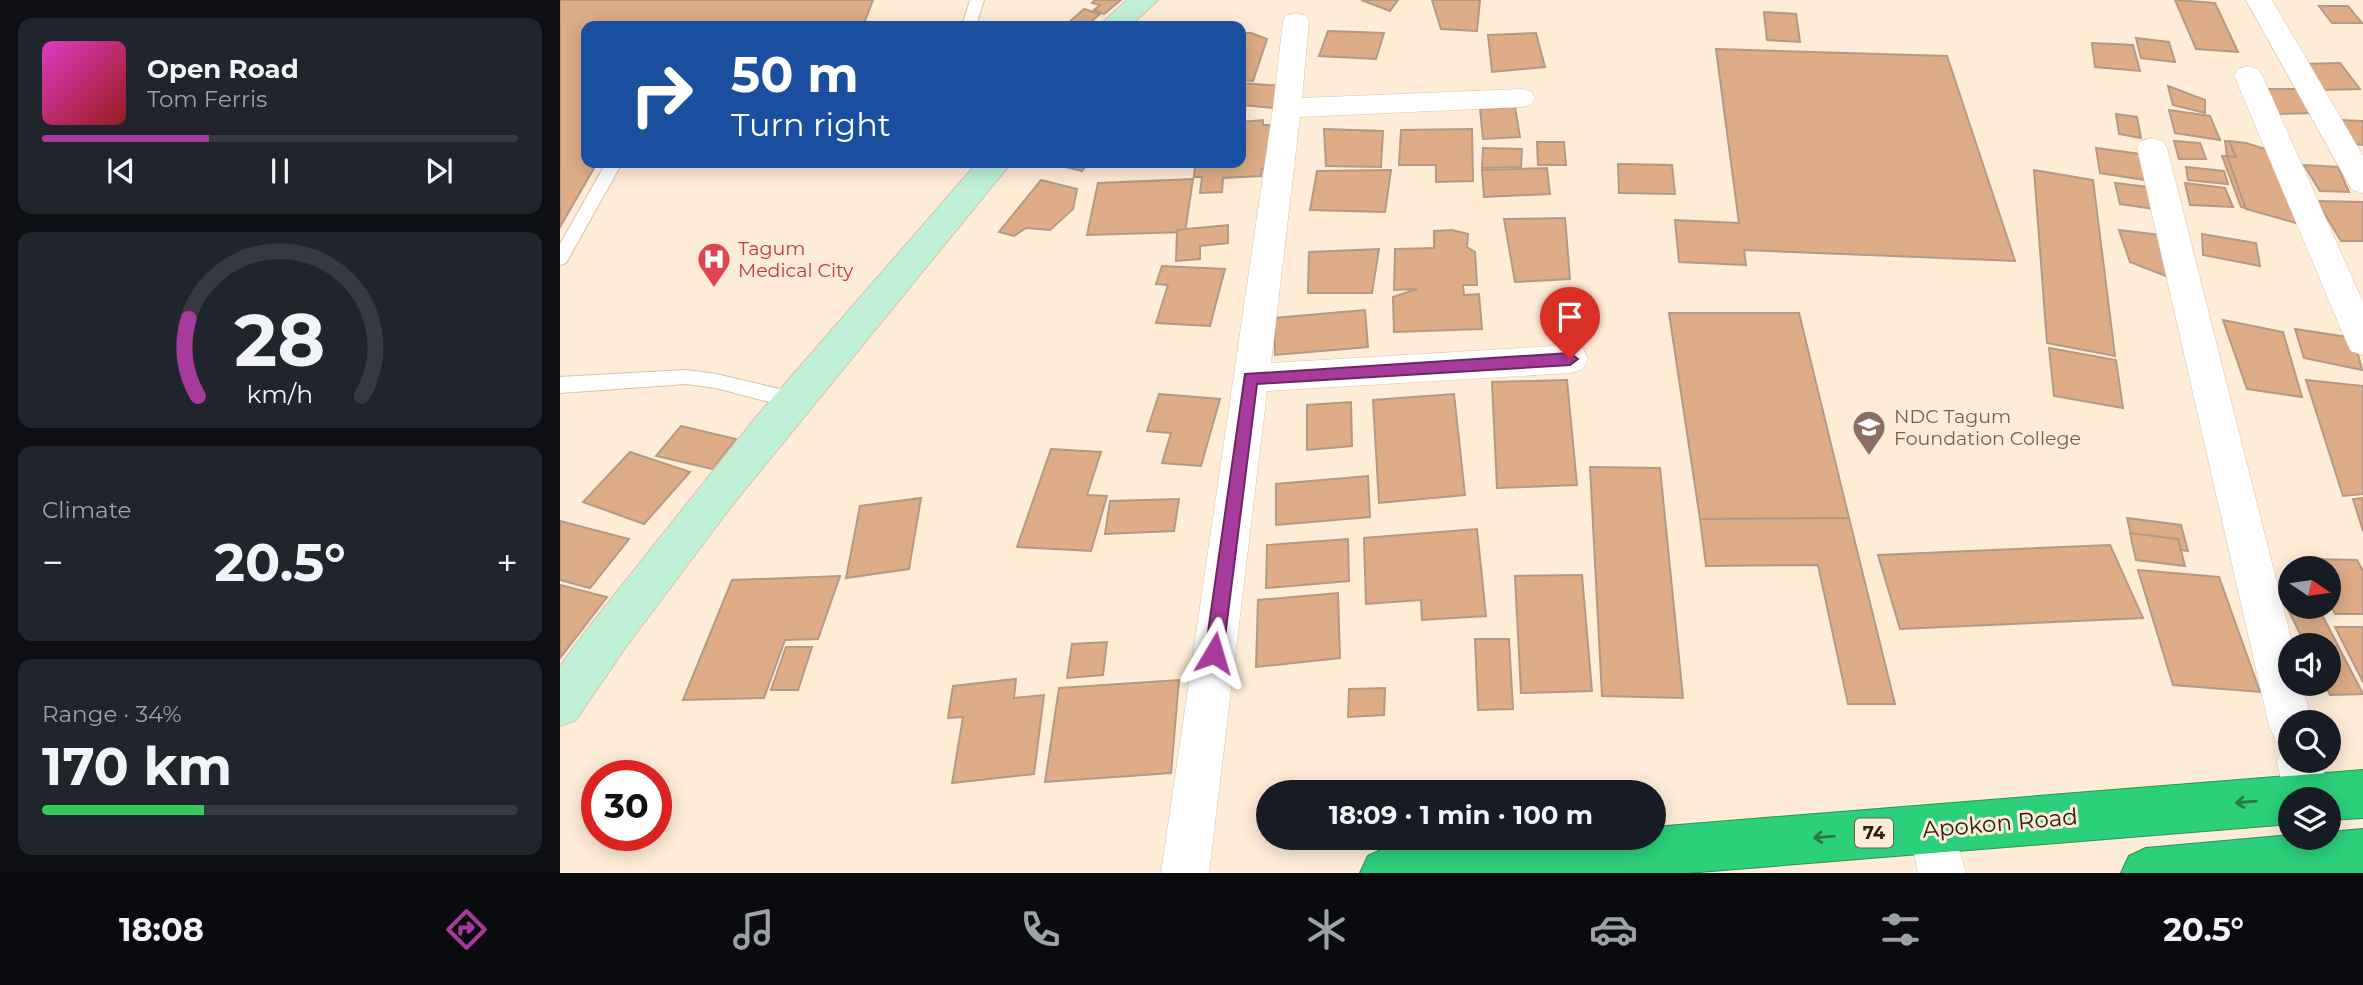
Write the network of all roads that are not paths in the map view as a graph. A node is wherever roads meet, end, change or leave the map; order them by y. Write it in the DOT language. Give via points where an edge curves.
graph roads {
  1 [pos="977,0"];
  2 [pos="1144,0"];
  3 [pos="2259,0"];
  4 [pos="971,21"];
  5 [pos="1120,21"];
  6 [pos="1296,21"];
  7 [pos="2248,75"];
  8 [pos="1521,98"];
  9 [pos="1287,108"];
  10 [pos="2152,148"];
  11 [pos="611,168"];
  12 [pos="991,168"];
  13 [pos="2363,182"];
  14 [pos="560,259"];
  15 [pos="2363,341"];
  16 [pos="1570,359"];
  17 [pos="1250,378"];
  18 [pos="560,385"];
  19 [pos="792,400"];
  20 [pos="560,704"];
  21 [pos="2287,710"];
  22 [pos="2303,779"];
  23 [pos="2363,794"];
  24 [pos="1937,851"];
  25 [pos="2339,861"];
  26 [pos="1185,873"];
  27 [pos="1385,873"];
  28 [pos="2146,873"];
  1 -- 4 [label="lane"];
  2 -- 5 [label="street"];
  3 -- 13 [label="street"];
  6 -- 9 [label="street"];
  7 -- 15 [label="street"];
  8 -- 9 [label="street"];
  9 -- 17 [label="street"];
  10 -- 21 [label="street"];
  11 -- 14 [label="lane"];
  12 -- 19 [label="street"];
  16 -- 17 [label="street"];
  17 -- 26 [label="street"];
  18 -- 19 [label="lane" via="686,377"];
  19 -- 20 [label="street" via="684,535"];
  22 -- 23 [label="highway, Apokon Road / 74"];
  22 -- 24 [label="highway, Apokon Road / 74, one-way"];
  24 -- 27 [label="highway, Apokon Road / 74, one-way"];
  25 -- 28 [label="highway"];
}
